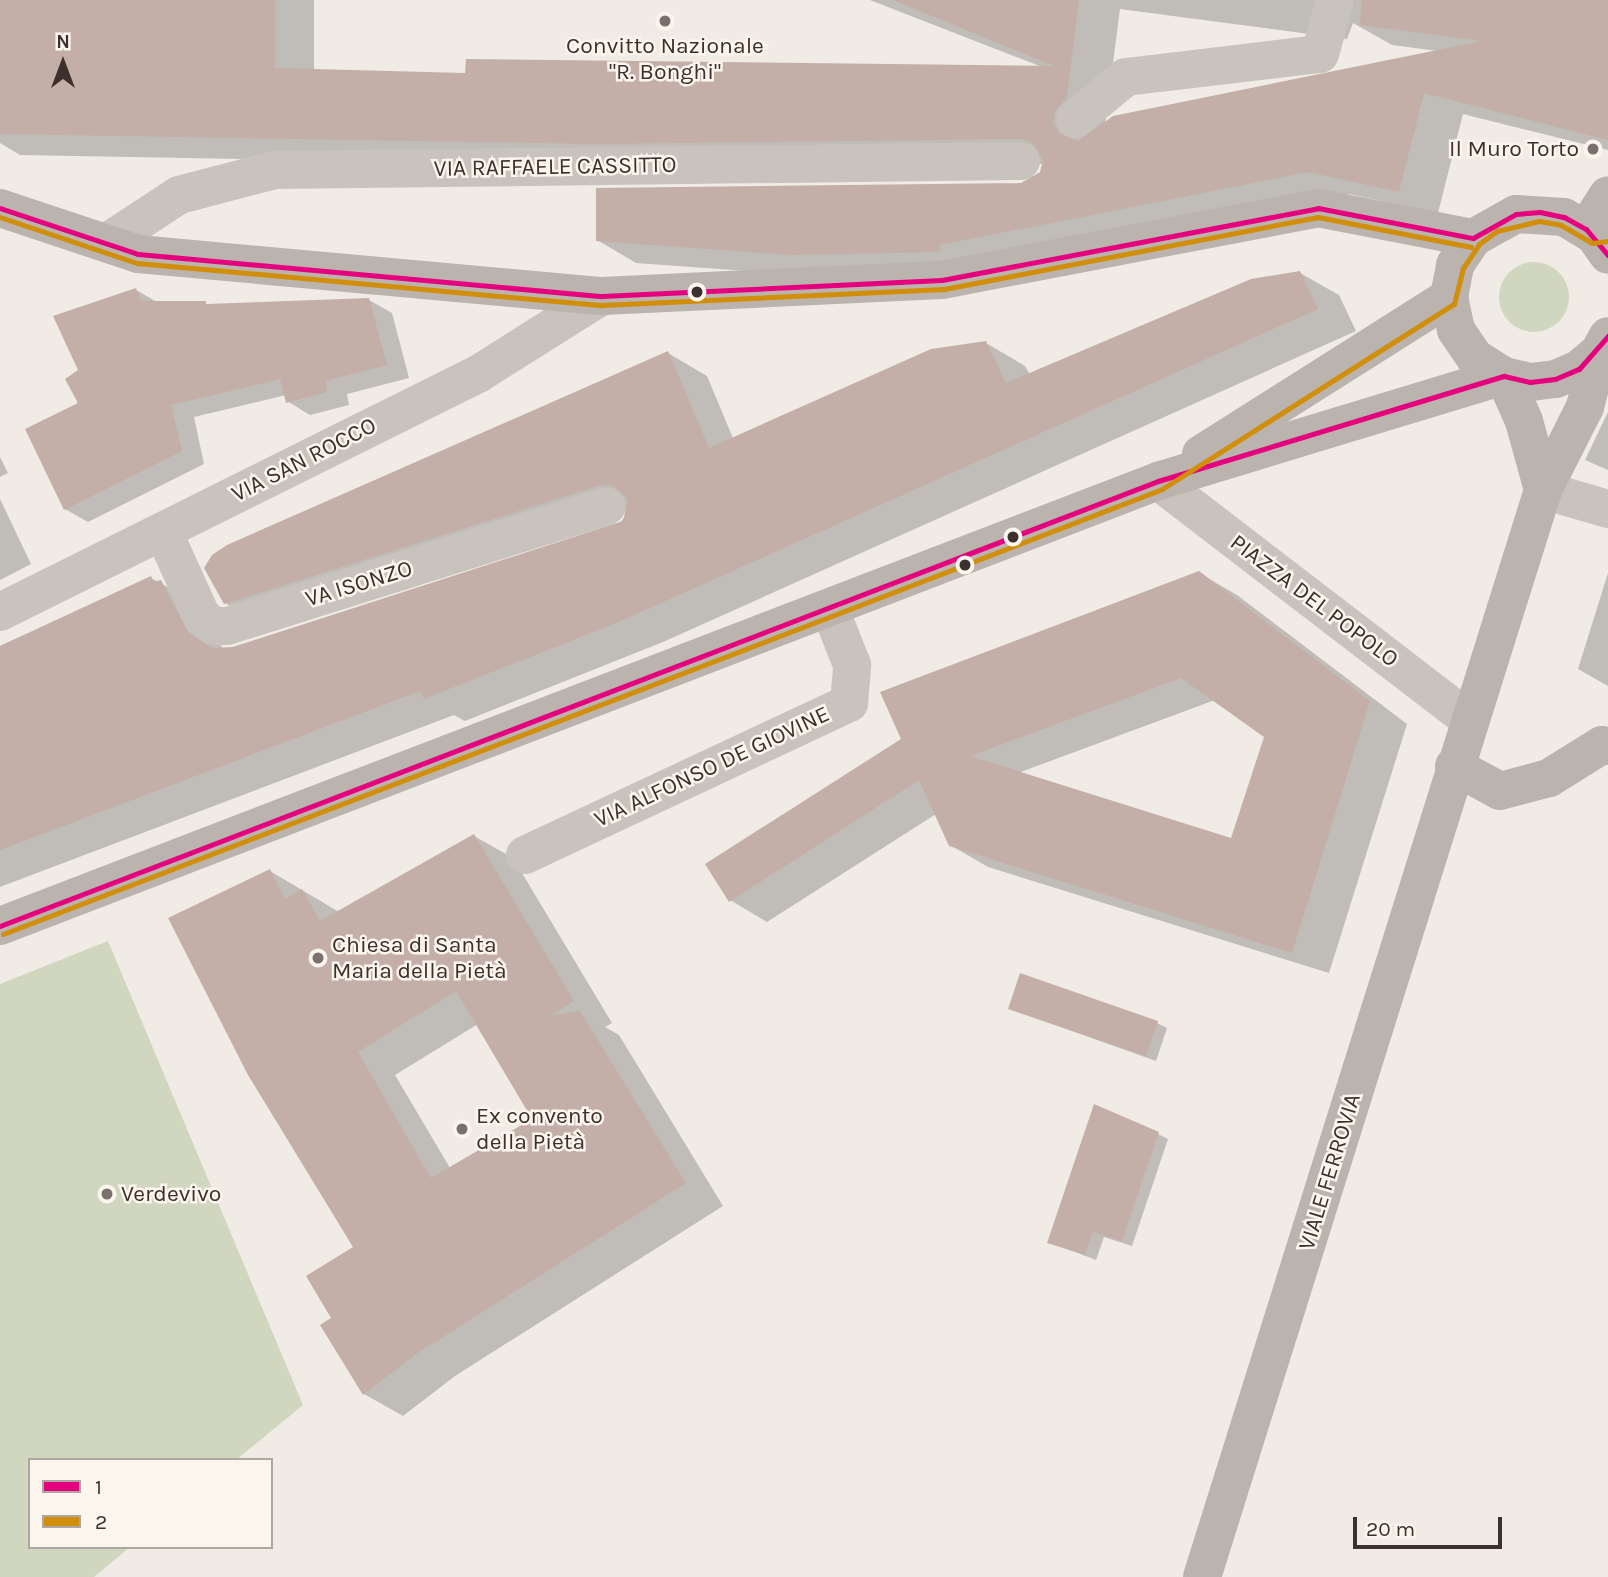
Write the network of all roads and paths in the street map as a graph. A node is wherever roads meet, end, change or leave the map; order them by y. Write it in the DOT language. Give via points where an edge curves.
graph roads {
  1 [pos="1335,0"];
  2 [pos="1075,119"];
  3 [pos="1021,161"];
  4 [pos="1608,195"];
  5 [pos="0,208"];
  6 [pos="1473,238"];
  7 [pos="1599,238"];
  8 [pos="106,243"];
  9 [pos="602,296"];
  10 [pos="1449,297"];
  11 [pos="1603,344"];
  12 [pos="1504,376"];
  13 [pos="1158,481"];
  14 [pos="1543,491"];
  15 [pos="607,506"];
  16 [pos="1608,509"];
  17 [pos="163,531"];
  18 [pos="830,609"];
  19 [pos="0,612"];
  20 [pos="1470,720"];
  21 [pos="1608,746"];
  22 [pos="1454,766"];
  23 [pos="525,855"];
  24 [pos="0,926"];
  25 [pos="1202,1577"];
  1 -- 2 [label="street" via="1320,54 1126,77"];
  3 -- 8 [label="street, VIA RAFFAELE CASSITTO" via="275,170 179,195"];
  4 -- 7 [label="main road"];
  5 -- 8 [label="main road"];
  6 -- 7 [label="main road" via="1516,214 1564,217"];
  6 -- 9 [label="main road" via="1318,208 942,280"];
  6 -- 10 [label="main road" via="1455,265"];
  8 -- 9 [label="main road" via="138,254"];
  9 -- 17 [label="street, VIA SAN ROCCO" via="478,374"];
  10 -- 12 [label="main road" via="1456,330 1475,358"];
  10 -- 13 [label="main road"];
  11 -- 12 [label="main road" via="1579,369 1555,379 1530,382"];
  11 -- 14 [label="main road" via="1585,407"];
  12 -- 13 [label="main road"];
  12 -- 14 [label="main road" via="1524,421"];
  13 -- 18 [label="main road"];
  13 -- 20 [label="street, PIAZZA DEL POPOLO"];
  14 -- 16 [label="street"];
  14 -- 20 [label="main road"];
  15 -- 17 [label="street, VA ISONZO" via="227,626 214,626 202,617"];
  17 -- 19 [label="street, VIA SAN ROCCO"];
  18 -- 23 [label="street, VIA ALFONSO DE GIOVINE" via="852,664 849,703"];
  18 -- 24 [label="main road"];
  20 -- 22 [label="main road"];
  21 -- 22 [label="main road" via="1549,778 1500,791"];
  22 -- 25 [label="main road, VIALE FERROVIA"];
}
